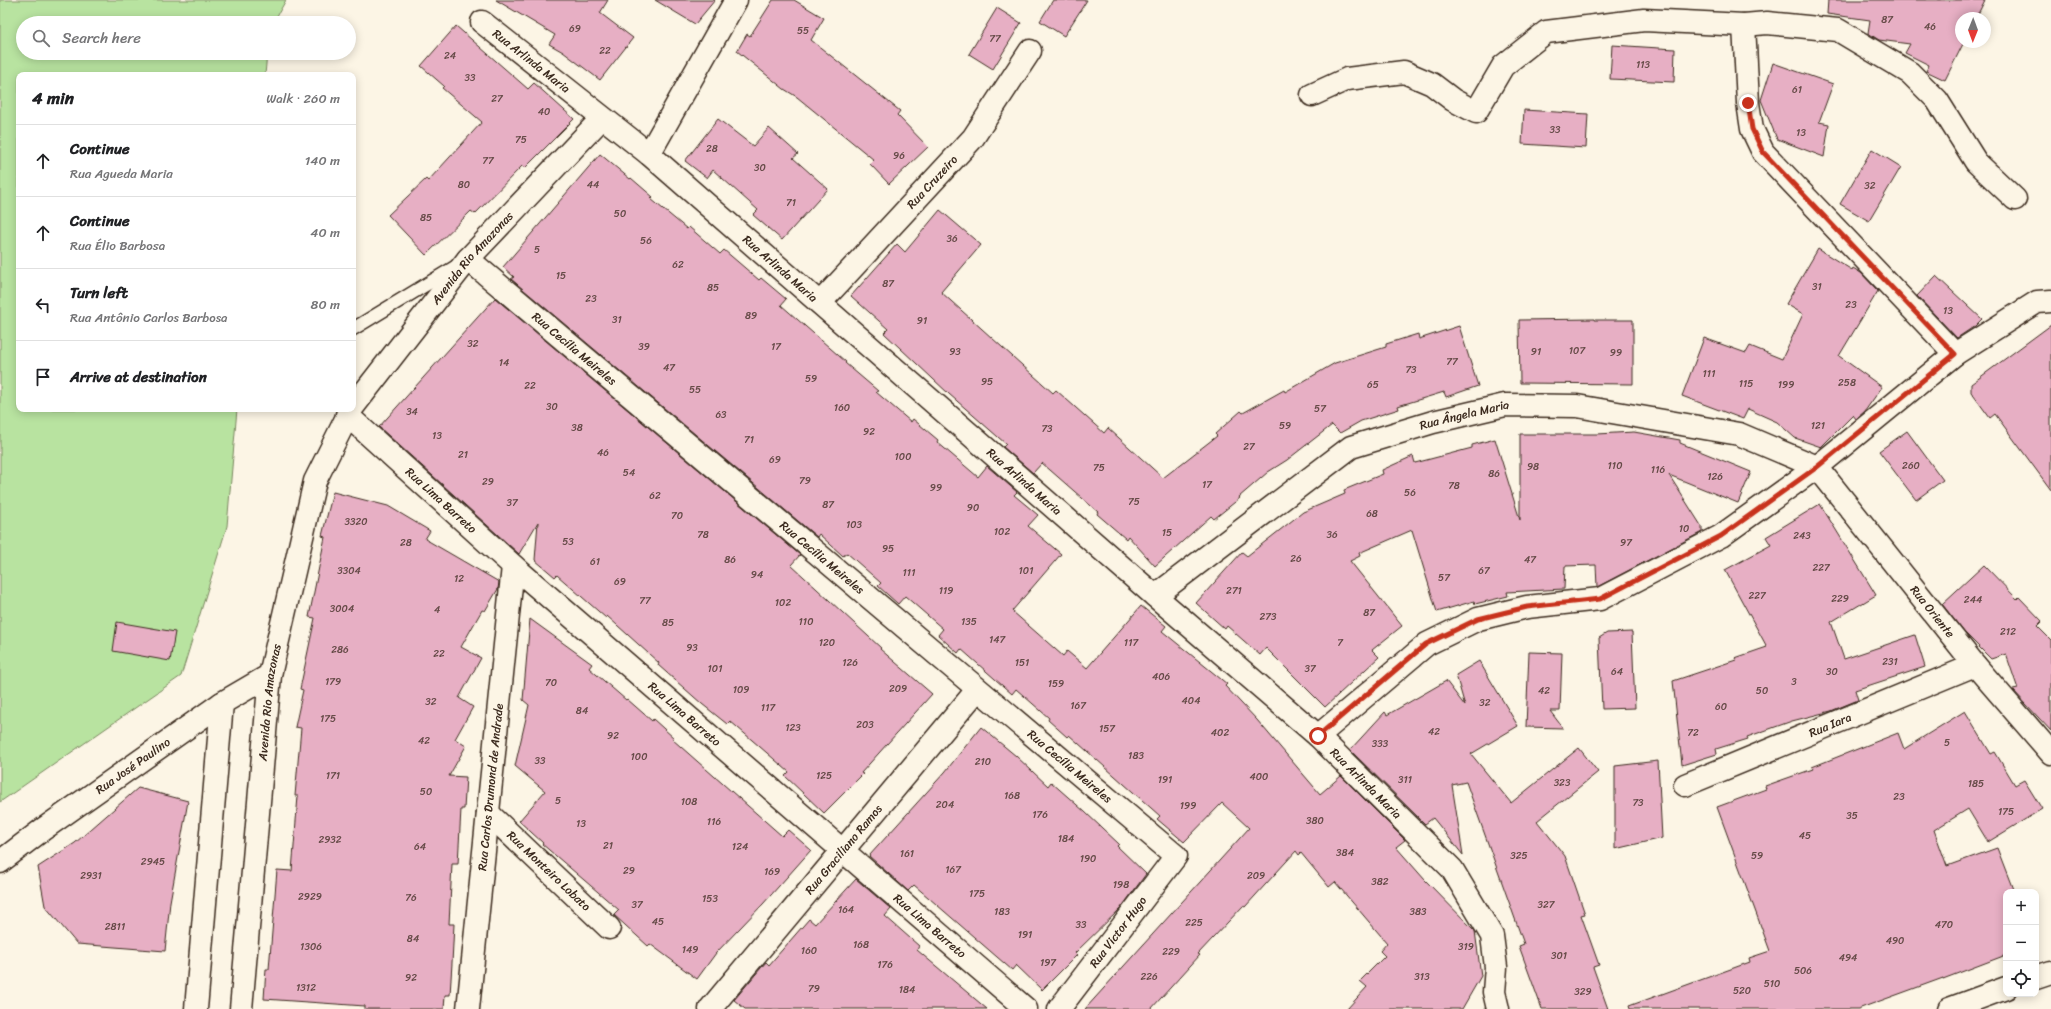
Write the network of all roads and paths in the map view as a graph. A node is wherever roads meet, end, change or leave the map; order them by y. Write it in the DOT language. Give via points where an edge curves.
graph roads {
  1 [pos="736,0"];
  2 [pos="482,22"];
  3 [pos="1744,25"];
  4 [pos="1030,51"];
  5 [pos="1312,95"];
  6 [pos="602,118"];
  7 [pos="649,154"];
  8 [pos="2015,199"];
  9 [pos="468,259"];
  10 [pos="2051,301"];
  11 [pos="820,303"];
  12 [pos="356,327"];
  13 [pos="1955,354"];
  14 [pos="356,402"];
  15 [pos="349,412"];
  16 [pos="352,412"];
  17 [pos="1817,467"];
  18 [pos="514,566"];
  19 [pos="1155,596"];
  20 [pos="1975,666"];
  21 [pos="270,675"];
  22 [pos="977,690"];
  23 [pos="222,703"];
  24 [pos="1318,736"];
  25 [pos="2051,753"];
  26 [pos="1685,785"];
  27 [pos="488,813"];
  28 [pos="842,850"];
  29 [pos="1176,856"];
  30 [pos="0,862"];
  31 [pos="609,928"];
  32 [pos="2051,972"];
  33 [pos="2039,976"];
  34 [pos="2003,989"];
  35 [pos="1492,1003"];
  36 [pos="196,1009"];
  37 [pos="241,1009"];
  38 [pos="468,1009"];
  39 [pos="710,1009"];
  40 [pos="1026,1009"];
  41 [pos="1059,1009"];
  42 [pos="1949,1009"];
  1 -- 7 [label="street"];
  2 -- 6 [label="street, Rua Arlinda Maria"];
  3 -- 5 [label="street" via="1644,20 1546,32 1503,66 1476,112 1453,100 1432,84 1404,72 1347,79"];
  3 -- 8 [label="street" via="1767,23 1838,30 1910,74 1937,100 1976,162"];
  3 -- 13 [label="street" via="1748,103 1752,129 1763,152"];
  4 -- 11 [label="street, Rua Cruzeiro" via="973,138"];
  6 -- 7 [label="street, Rua Arlinda Maria"];
  6 -- 9 [label="street, Avenida Rio Amazonas"];
  7 -- 11 [label="street, Rua Arlinda Maria"];
  9 -- 12 [label="lane"];
  9 -- 14 [label="street, Avenida Rio Amazonas"];
  9 -- 22 [label="street, Rua Cecília Meireles"];
  10 -- 13 [label="street" via="2037,302"];
  11 -- 19 [label="street, Rua Arlinda Maria"];
  13 -- 17 [label="street"];
  15 -- 21 [label="street, Avenida Rio Amazonas" via="315,481"];
  16 -- 18 [label="street, Rua Lima Barreto"];
  17 -- 19 [label="street, Rua Ângela Maria" via="1739,434 1577,406 1505,405 1433,422 1351,447"];
  17 -- 20 [label="street, Rua Oriente"];
  17 -- 24 [label="street" via="1721,536 1600,599 1527,607 1478,619 1426,644"];
  18 -- 27 [label="street, Rua Carlos Drumond de Andrade"];
  18 -- 28 [label="street, Rua Lima Barreto"];
  19 -- 24 [label="street, Rua Arlinda Maria"];
  20 -- 25 [label="street, Rua Oriente"];
  20 -- 26 [label="street, Rua Iara"];
  21 -- 23 [label="street, Rua José Paulino"];
  21 -- 37 [label="street, Avenida Rio Amazonas"];
  22 -- 28 [label="street, Rua Graciliano Ramos"];
  22 -- 29 [label="street, Rua Cecília Meireles"];
  23 -- 30 [label="street, Rua José Paulino"];
  23 -- 36 [label="street"];
  24 -- 35 [label="street, Rua Arlinda Maria" via="1452,869 1492,936 1496,967"];
  27 -- 31 [label="street, Rua Monteiro Lobato"];
  27 -- 38 [label="street, Rua Carlos Drumond de Andrade"];
  28 -- 39 [label="street, Rua Graciliano Ramos"];
  28 -- 40 [label="street, Rua Lima Barreto"];
  29 -- 41 [label="street, Rua Victor Hugo"];
  32 -- 33 [label="street"];
  34 -- 42 [label="street"];
}
